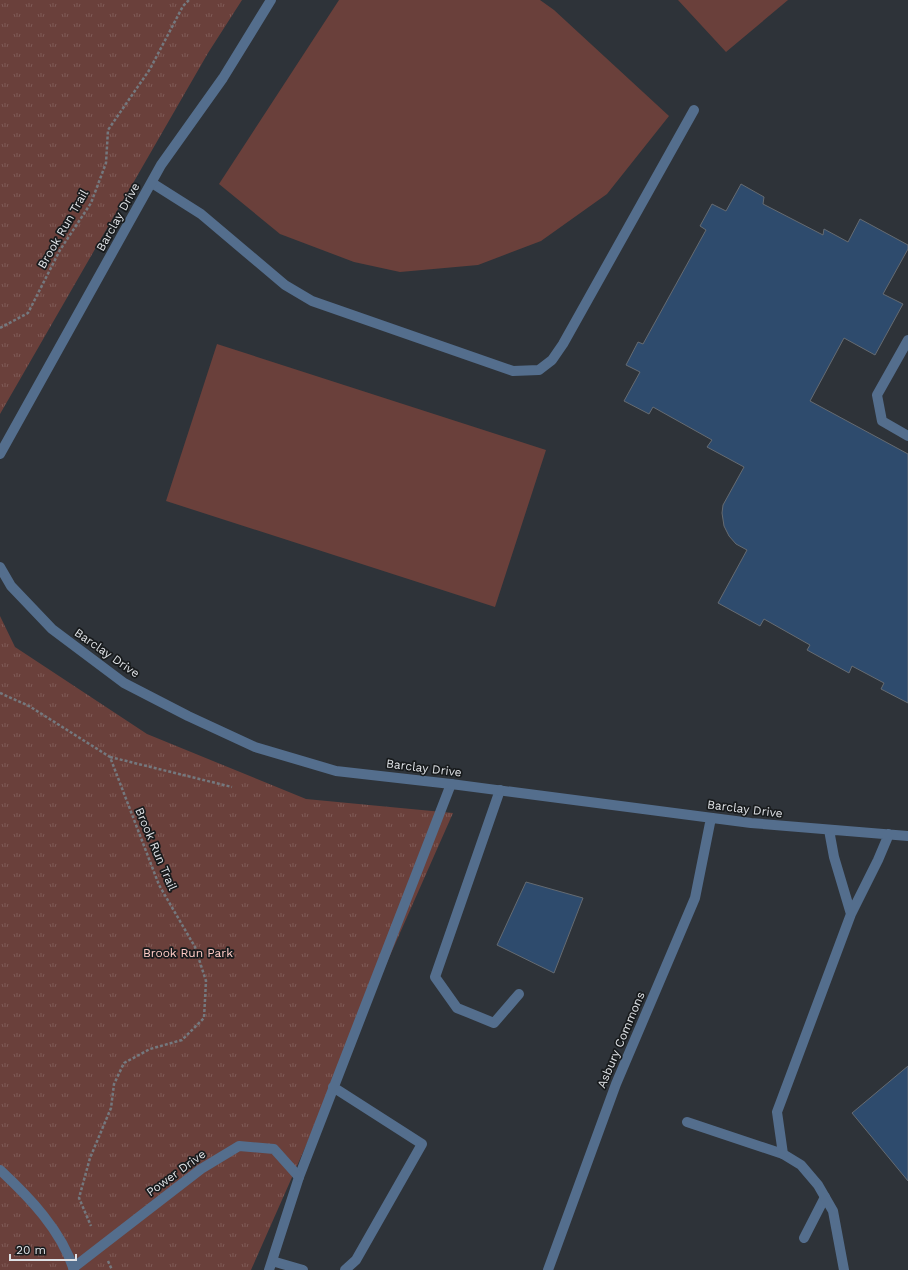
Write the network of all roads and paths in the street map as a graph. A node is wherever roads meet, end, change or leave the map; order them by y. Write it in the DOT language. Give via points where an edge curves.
graph roads {
  1 [pos="189,0"];
  2 [pos="271,0"];
  3 [pos="694,110"];
  4 [pos="152,183"];
  5 [pos="0,328"];
  6 [pos="908,340"];
  7 [pos="908,436"];
  8 [pos="0,454"];
  9 [pos="0,567"];
  10 [pos="0,693"];
  11 [pos="110,757"];
  12 [pos="451,784"];
  13 [pos="232,787"];
  14 [pos="500,790"];
  15 [pos="711,818"];
  16 [pos="829,830"];
  17 [pos="889,834"];
  18 [pos="908,836"];
  19 [pos="851,914"];
  20 [pos="519,994"];
  21 [pos="333,1087"];
  22 [pos="687,1122"];
  23 [pos="783,1154"];
  24 [pos="0,1170"];
  25 [pos="299,1176"];
  26 [pos="825,1197"];
  27 [pos="91,1226"];
  28 [pos="804,1238"];
  29 [pos="271,1265"];
  30 [pos="73,1269"];
  31 [pos="303,1270"];
  32 [pos="346,1270"];
  33 [pos="548,1270"];
  34 [pos="844,1270"];
  1 -- 5 [label="path, Brook Run Trail" via="183,6 150,69 108,130 106,163 92,203 60,250 28,313"];
  2 -- 4 [label="street, Barclay Drive" via="223,78 161,165"];
  3 -- 4 [label="street" via="563,344 552,360 540,370 513,371 312,301 285,285 201,214"];
  4 -- 8 [label="street, Barclay Drive"];
  6 -- 7 [label="street" via="877,394 882,421"];
  9 -- 12 [label="street, Barclay Drive" via="11,586 52,629 124,683 188,716 255,747 336,770"];
  10 -- 11 [label="path" via="29,706"];
  11 -- 13 [label="path"];
  11 -- 27 [label="path, Brook Run Trail" via="159,885 195,947 206,981 204,1018 182,1040 150,1049 124,1063 114,1084 112,1108 90,1158 79,1198"];
  12 -- 14 [label="street, Barclay Drive"];
  12 -- 21 [label="street"];
  14 -- 15 [label="street, Barclay Drive"];
  14 -- 20 [label="street" via="435,977 457,1008 494,1023"];
  15 -- 16 [label="street, Barclay Drive"];
  15 -- 33 [label="street, Asbury Commons" via="695,898 616,1084"];
  16 -- 17 [label="street, Barclay Drive"];
  16 -- 19 [label="street" via="834,857"];
  17 -- 18 [label="street, Barclay Drive"];
  17 -- 19 [label="street"];
  19 -- 23 [label="street" via="777,1112"];
  21 -- 25 [label="street"];
  21 -- 32 [label="street" via="422,1144 356,1260"];
  22 -- 23 [label="street"];
  23 -- 26 [label="street" via="801,1166"];
  24 -- 30 [label="street" via="26,1194 51,1225"];
  25 -- 29 [label="street"];
  25 -- 30 [label="street, Power Drive" via="274,1149 239,1146 201,1169"];
  26 -- 28 [label="street"];
  26 -- 34 [label="street" via="833,1211"];
  29 -- 31 [label="street"];
}
